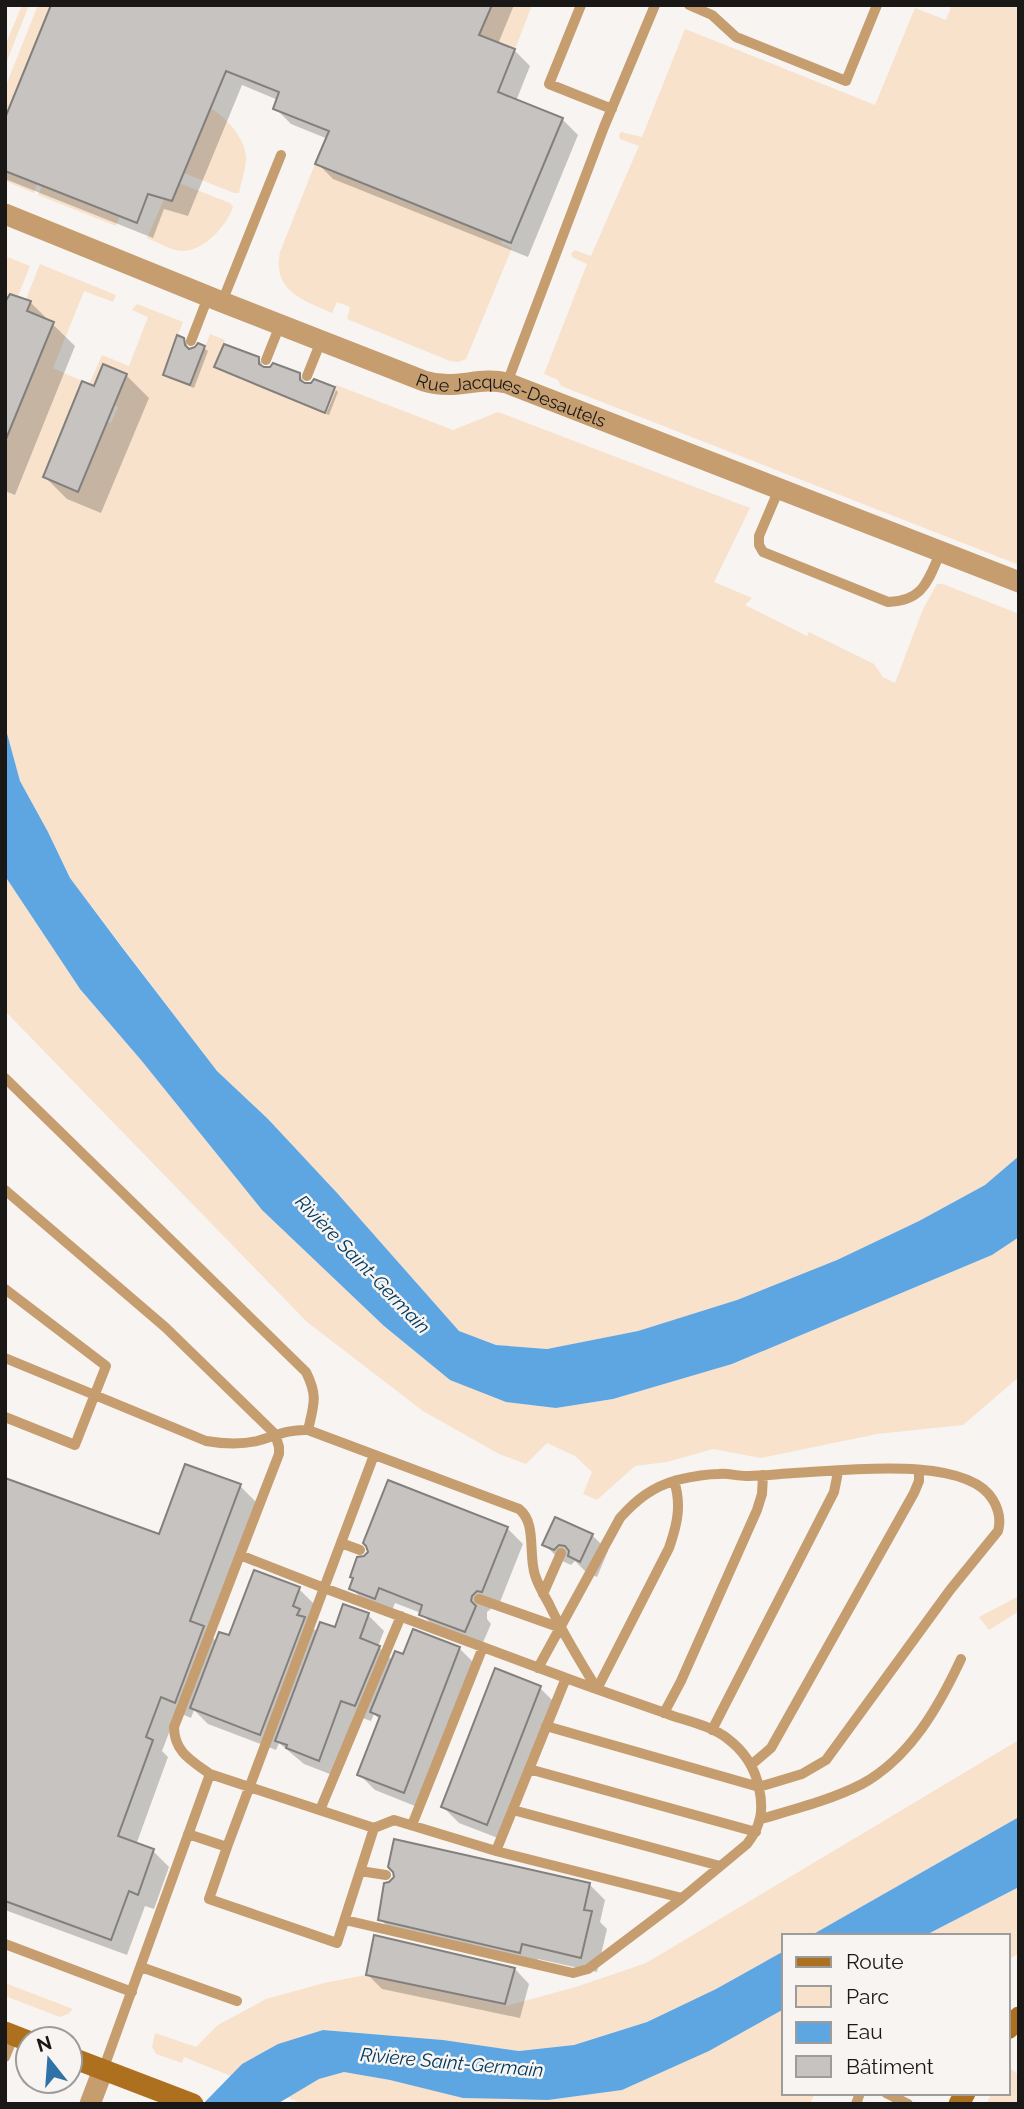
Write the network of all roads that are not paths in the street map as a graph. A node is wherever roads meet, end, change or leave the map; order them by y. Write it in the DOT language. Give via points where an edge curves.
graph roads {
  1 [pos="581,5"];
  2 [pos="655,5"];
  3 [pos="688,5"];
  4 [pos="877,5"];
  5 [pos="612,109"];
  6 [pos="281,155"];
  7 [pos="5,214"];
  8 [pos="215,300"];
  9 [pos="280,325"];
  10 [pos="191,341"];
  11 [pos="321,341"];
  12 [pos="266,360"];
  13 [pos="307,376"];
  14 [pos="507,383"];
  15 [pos="779,489"];
  16 [pos="941,551"];
  17 [pos="1019,582"];
  18 [pos="5,1079"];
  19 [pos="5,1190"];
  20 [pos="5,1289"];
  21 [pos="5,1358"];
  22 [pos="95,1395"];
  23 [pos="5,1417"];
  24 [pos="307,1430"];
  25 [pos="275,1434"];
  26 [pos="374,1455"];
  27 [pos="919,1470"];
  28 [pos="838,1472"];
  29 [pos="763,1475"];
  30 [pos="674,1481"];
  31 [pos="341,1543"];
  32 [pos="360,1550"];
  33 [pos="561,1553"];
  34 [pos="240,1555"];
  35 [pos="324,1588"];
  36 [pos="543,1594"];
  37 [pos="479,1599"];
  38 [pos="401,1616"];
  39 [pos="561,1628"];
  40 [pos="483,1647"];
  41 [pos="961,1659"];
  42 [pos="538,1668"];
  43 [pos="566,1678"];
  44 [pos="597,1689"];
  45 [pos="664,1713"];
  46 [pos="546,1727"];
  47 [pos="712,1730"];
  48 [pos="751,1765"];
  49 [pos="529,1769"];
  50 [pos="210,1774"];
  51 [pos="249,1787"];
  52 [pos="759,1787"];
  53 [pos="320,1810"];
  54 [pos="513,1810"];
  55 [pos="761,1819"];
  56 [pos="412,1825"];
  57 [pos="374,1828"];
  58 [pos="756,1832"];
  59 [pos="188,1834"];
  60 [pos="227,1847"];
  61 [pos="496,1851"];
  62 [pos="720,1866"];
  63 [pos="360,1871"];
  64 [pos="386,1875"];
  65 [pos="682,1898"];
  66 [pos="345,1920"];
  67 [pos="5,1944"];
  68 [pos="141,1968"];
  69 [pos="132,1992"];
  70 [pos="237,2001"];
  71 [pos="14,2040"];
  72 [pos="5,2057"];
  73 [pos="84,2063"];
  74 [pos="103,2070"];
  75 [pos="890,2095"];
  76 [pos="90,2104"];
  77 [pos="193,2104"];
  78 [pos="908,2104"];
  1 -- 5 [label="lane" via="550,84"];
  2 -- 5 [label="lane"];
  3 -- 4 [label="lane" via="712,15 736,37 846,81"];
  5 -- 14 [label="lane"];
  6 -- 8 [label="lane"];
  7 -- 8 [label="street, Rue Jacques-Desautels"];
  8 -- 9 [label="street, Rue Jacques-Desautels"];
  8 -- 10 [label="lane"];
  9 -- 11 [label="street, Rue Jacques-Desautels"];
  9 -- 12 [label="lane"];
  11 -- 13 [label="lane"];
  11 -- 14 [label="street, Rue Jacques-Desautels" via="437,385"];
  14 -- 15 [label="street, Rue Jacques-Desautels"];
  15 -- 16 [label="street, Rue Jacques-Desautels"];
  15 -- 16 [label="lane" via="758,536 764,552 888,602 913,598 922,591"];
  16 -- 17 [label="street, Rue Jacques-Desautels"];
  18 -- 24 [label="lane" via="306,1371 314,1388"];
  19 -- 25 [label="lane" via="165,1327"];
  20 -- 22 [label="lane" via="106,1366"];
  21 -- 22 [label="lane"];
  22 -- 23 [label="lane" via="75,1445"];
  22 -- 25 [label="lane" via="206,1441 226,1445"];
  24 -- 25 [label="lane"];
  24 -- 26 [label="lane"];
  25 -- 34 [label="lane" via="279,1454"];
  26 -- 31 [label="lane"];
  26 -- 36 [label="lane" via="519,1509 529,1523 531,1559"];
  27 -- 28 [label="lane"];
  27 -- 48 [label="lane" via="915,1493 771,1748"];
  27 -- 52 [label="lane" via="959,1476 980,1486 998,1509 998,1531 826,1760 802,1774"];
  28 -- 29 [label="lane"];
  28 -- 47 [label="lane" via="834,1492"];
  29 -- 30 [label="lane" via="719,1474"];
  29 -- 45 [label="lane" via="757,1510"];
  30 -- 39 [label="lane" via="649,1491 620,1518"];
  30 -- 44 [label="lane" via="679,1496 677,1527"];
  31 -- 32 [label="lane"];
  31 -- 35 [label="lane"];
  33 -- 36 [label="lane"];
  34 -- 35 [label="lane"];
  34 -- 50 [label="lane" via="174,1727 176,1744"];
  35 -- 38 [label="lane"];
  35 -- 51 [label="lane"];
  36 -- 39 [label="lane"];
  37 -- 39 [label="lane"];
  38 -- 40 [label="lane"];
  38 -- 53 [label="lane"];
  39 -- 42 [label="lane"];
  39 -- 44 [label="lane"];
  40 -- 42 [label="lane"];
  40 -- 56 [label="lane"];
  41 -- 55 [label="lane" via="925,1726 892,1763 831,1798"];
  42 -- 43 [label="lane"];
  43 -- 44 [label="lane"];
  43 -- 46 [label="lane"];
  44 -- 45 [label="lane"];
  45 -- 47 [label="lane"];
  46 -- 49 [label="lane"];
  46 -- 52 [label="lane"];
  47 -- 48 [label="lane" via="736,1746"];
  48 -- 52 [label="lane"];
  49 -- 54 [label="lane"];
  49 -- 58 [label="lane"];
  50 -- 51 [label="lane"];
  50 -- 59 [label="lane"];
  51 -- 53 [label="lane"];
  51 -- 60 [label="lane"];
  52 -- 55 [label="lane"];
  53 -- 57 [label="lane"];
  54 -- 61 [label="lane"];
  54 -- 62 [label="lane"];
  55 -- 58 [label="lane"];
  56 -- 57 [label="lane" via="394,1820"];
  56 -- 61 [label="lane"];
  57 -- 63 [label="lane"];
  58 -- 62 [label="lane"];
  59 -- 60 [label="lane"];
  59 -- 68 [label="lane"];
  60 -- 66 [label="lane" via="209,1899 337,1942"];
  61 -- 65 [label="lane"];
  62 -- 65 [label="lane"];
  63 -- 64 [label="lane"];
  63 -- 66 [label="lane"];
  65 -- 66 [label="lane" via="588,1969 573,1973"];
  67 -- 69 [label="lane"];
  68 -- 69 [label="lane"];
  68 -- 70 [label="lane"];
  69 -- 74 [label="lane"];
  71 -- 72 [label="lane"];
  73 -- 74 [label="main road"];
  74 -- 76 [label="street"];
  74 -- 77 [label="main road"];
  75 -- 78 [label="lane"];
}
